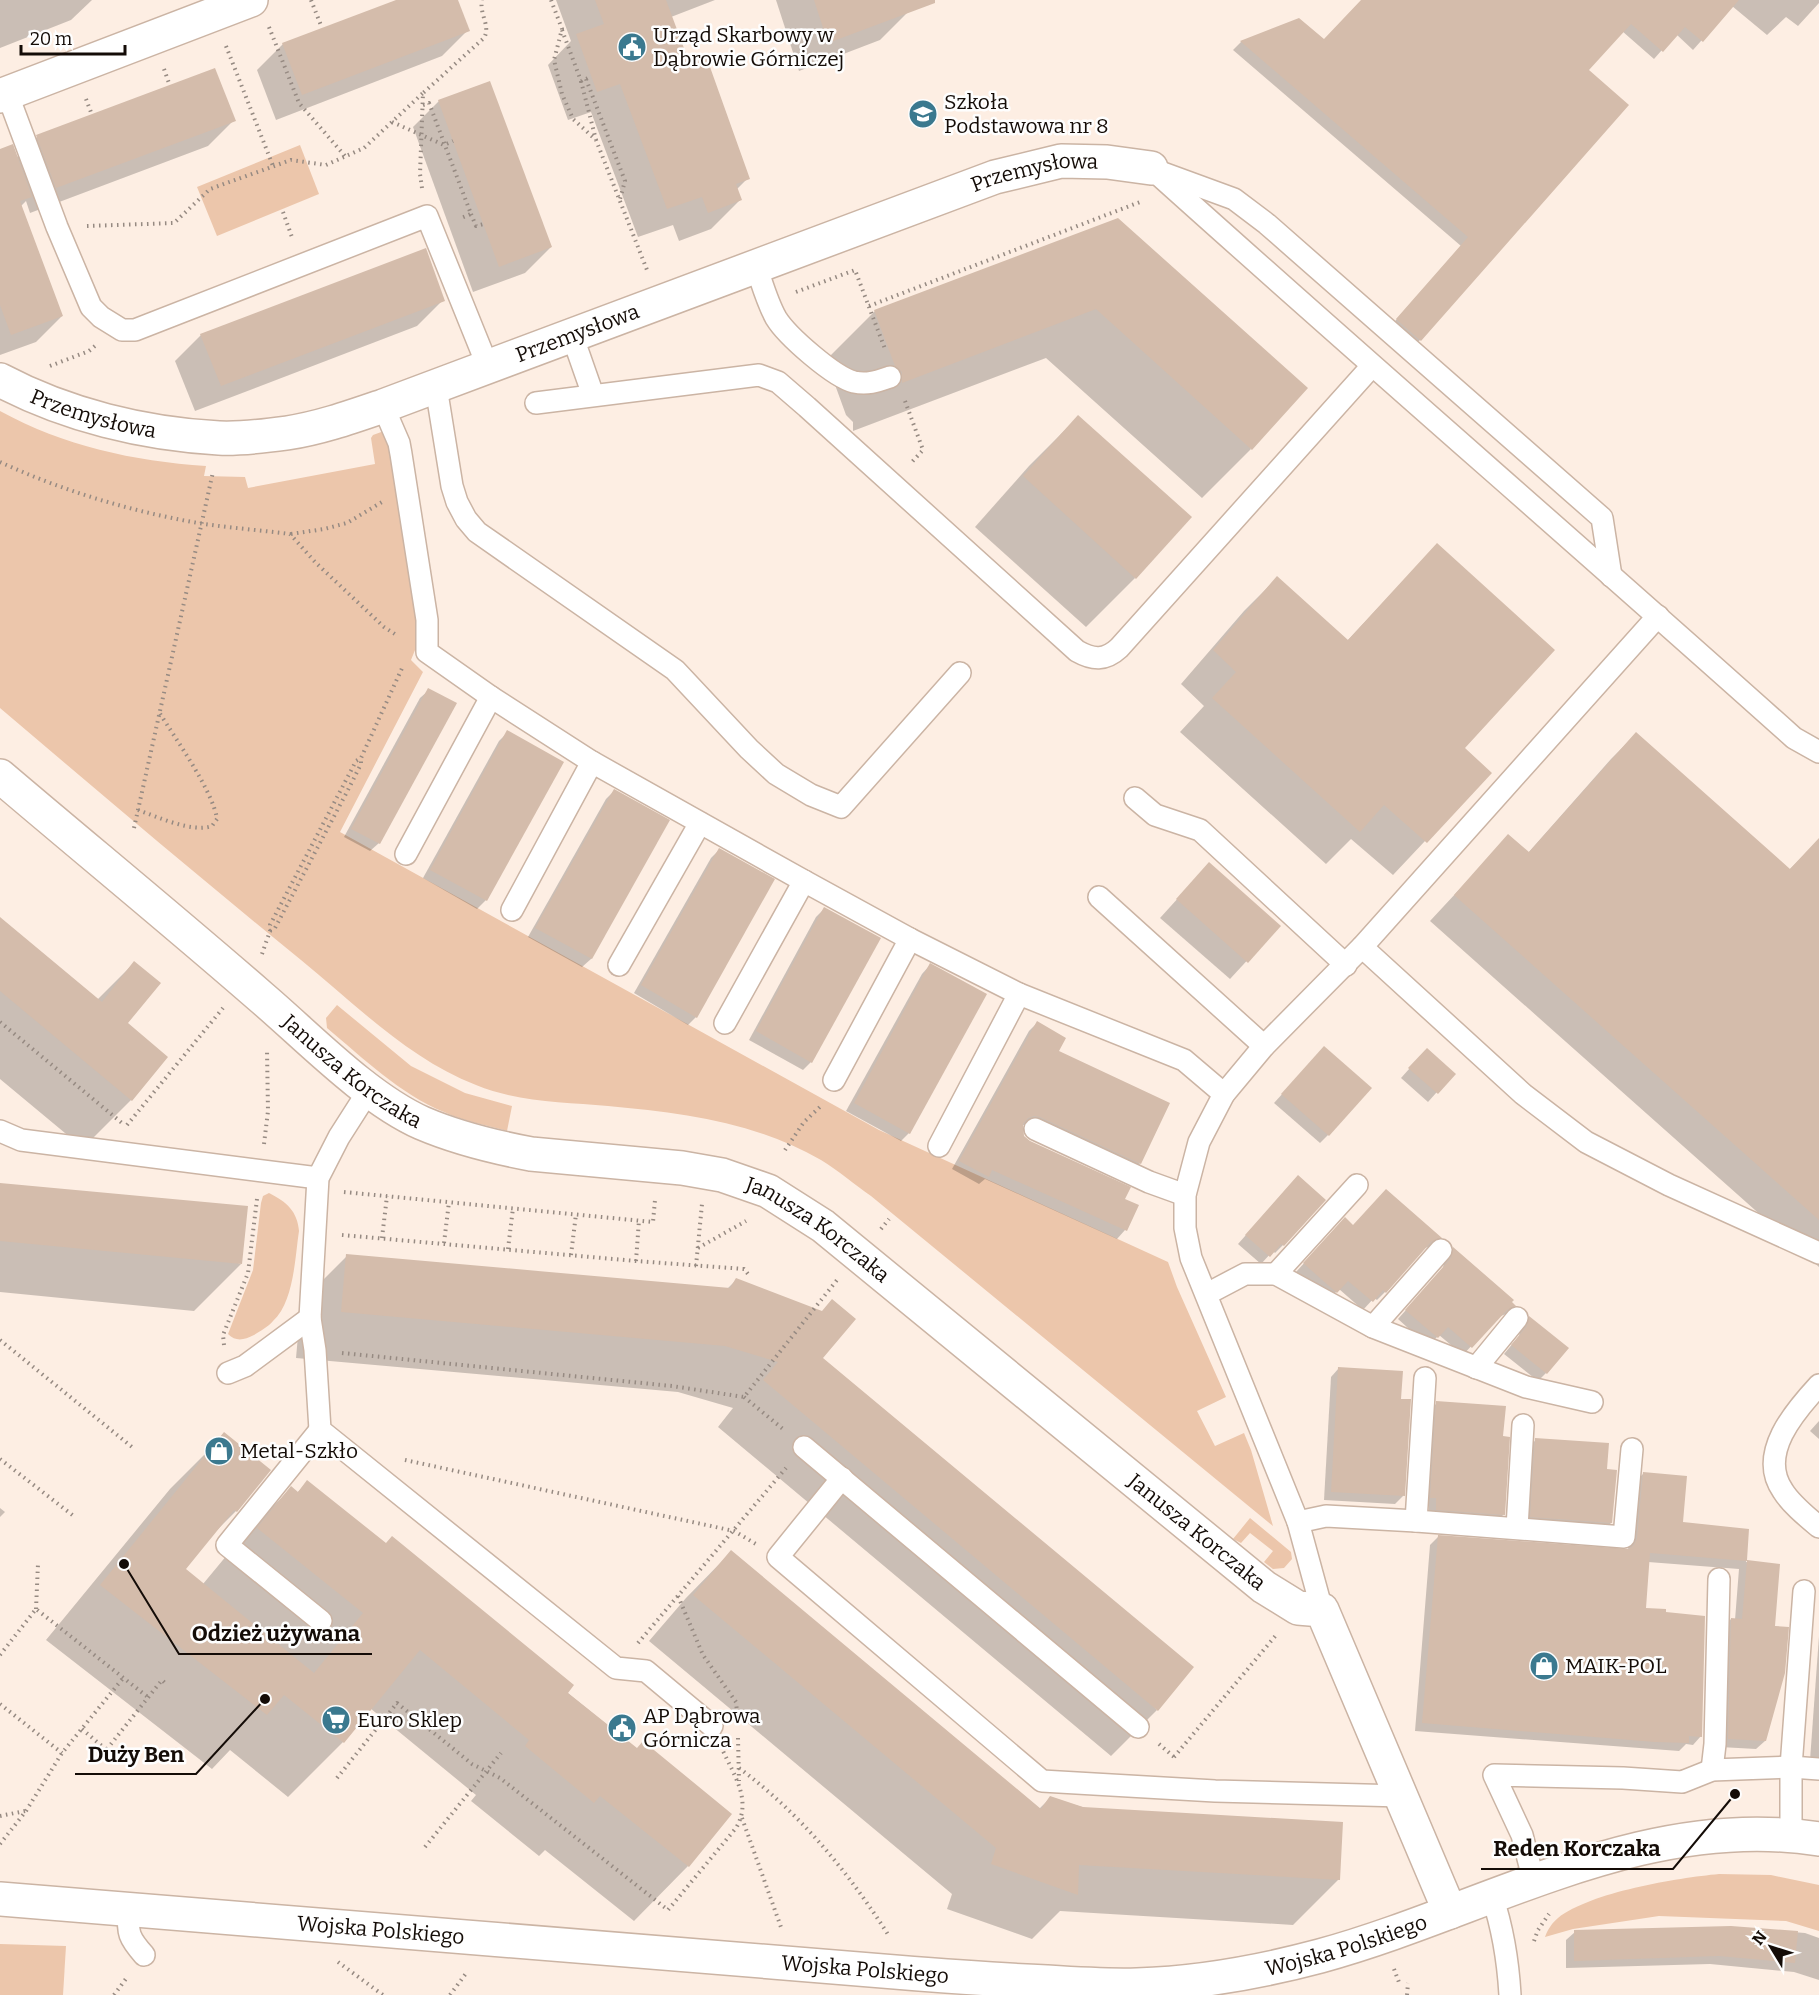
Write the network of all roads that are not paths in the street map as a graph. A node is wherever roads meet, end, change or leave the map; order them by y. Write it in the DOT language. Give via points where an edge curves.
graph roads {
  1 [pos="259,10"];
  2 [pos="3,95"];
  3 [pos="1163,179"];
  4 [pos="756,266"];
  5 [pos="572,335"];
  6 [pos="1372,366"];
  7 [pos="488,367"];
  8 [pos="890,376"];
  9 [pos="12,387"];
  10 [pos="436,387"];
  11 [pos="593,395"];
  12 [pos="536,403"];
  13 [pos="383,406"];
  14 [pos="1611,576"];
  15 [pos="1658,616"];
  16 [pos="960,673"];
  17 [pos="491,697"];
  18 [pos="1819,752"];
  19 [pos="592,762"];
  20 [pos="0,776"];
  21 [pos="1135,798"];
  22 [pos="700,823"];
  23 [pos="406,854"];
  24 [pos="804,881"];
  25 [pos="1099,897"];
  26 [pos="512,910"];
  27 [pos="910,939"];
  28 [pos="1362,947"];
  29 [pos="619,965"];
  30 [pos="1346,965"];
  31 [pos="1019,994"];
  32 [pos="725,1023"];
  33 [pos="1264,1046"];
  34 [pos="834,1080"];
  35 [pos="369,1090"];
  36 [pos="1224,1094"];
  37 [pos="1035,1129"];
  38 [pos="0,1131"];
  39 [pos="939,1146"];
  40 [pos="317,1184"];
  41 [pos="1357,1185"];
  42 [pos="1185,1195"];
  43 [pos="1441,1250"];
  44 [pos="1819,1253"];
  45 [pos="1276,1274"];
  46 [pos="1207,1294"];
  47 [pos="310,1318"];
  48 [pos="1517,1318"];
  49 [pos="1372,1327"];
  50 [pos="1476,1368"];
  51 [pos="228,1373"];
  52 [pos="1425,1378"];
  53 [pos="1819,1385"];
  54 [pos="1592,1402"];
  55 [pos="1523,1425"];
  56 [pos="320,1430"];
  57 [pos="804,1447"];
  58 [pos="1632,1449"];
  59 [pos="842,1478"];
  60 [pos="1416,1521"];
  61 [pos="1298,1522"];
  62 [pos="1819,1527"];
  63 [pos="1517,1528"];
  64 [pos="1719,1579"];
  65 [pos="1804,1591"];
  66 [pos="1322,1610"];
  67 [pos="321,1621"];
  68 [pos="712,1726"];
  69 [pos="1138,1727"];
  70 [pos="1791,1767"];
  71 [pos="1819,1769"];
  72 [pos="1712,1770"];
  73 [pos="1402,1796"];
  74 [pos="1805,1837"];
  75 [pos="1534,1882"];
  76 [pos="1492,1896"];
  77 [pos="0,1899"];
  78 [pos="129,1911"];
  79 [pos="1450,1912"];
  80 [pos="144,1954"];
  81 [pos="982,1987"];
  82 [pos="1510,1995"];
  1 -- 2 [label="street" via="214,14"];
  2 -- 7 [label="lane" via="91,307 122,330 135,330 430,223"];
  3 -- 4 [label="street, Przemysłowa" via="1107,162 1061,161 995,177"];
  3 -- 6 [label="lane"];
  3 -- 14 [label="lane" via="1234,199 1371,313 1602,518"];
  4 -- 5 [label="street, Przemysłowa"];
  4 -- 8 [label="lane" via="784,329 833,372 865,383"];
  5 -- 7 [label="street, Przemysłowa"];
  5 -- 11 [label="lane"];
  6 -- 11 [label="lane" via="1119,648 1098,659 1077,651 772,378 759,375"];
  6 -- 14 [label="lane"];
  7 -- 10 [label="street, Przemysłowa"];
  9 -- 13 [label="street, Przemysłowa" via="82,414 142,428 221,438 323,426"];
  10 -- 13 [label="street, Przemysłowa"];
  10 -- 16 [label="lane" via="452,486 466,519 477,532 675,670 776,774 811,795 841,807"];
  11 -- 12 [label="lane"];
  13 -- 17 [label="lane" via="401,454 427,620 427,652"];
  14 -- 15 [label="lane"];
  15 -- 18 [label="lane" via="1794,738"];
  15 -- 28 [label="lane"];
  17 -- 19 [label="lane"];
  17 -- 23 [label="lane"];
  19 -- 22 [label="lane"];
  19 -- 26 [label="lane"];
  20 -- 35 [label="street, Janusza Korczaka"];
  21 -- 30 [label="lane" via="1155,815 1200,830"];
  22 -- 24 [label="lane"];
  22 -- 29 [label="lane"];
  24 -- 27 [label="lane"];
  24 -- 32 [label="lane"];
  25 -- 33 [label="lane"];
  27 -- 31 [label="lane"];
  27 -- 34 [label="lane"];
  28 -- 30 [label="lane"];
  28 -- 44 [label="lane" via="1523,1094 1586,1142 1669,1185"];
  30 -- 33 [label="lane"];
  31 -- 36 [label="lane" via="1184,1060"];
  31 -- 39 [label="lane"];
  33 -- 36 [label="lane"];
  35 -- 40 [label="lane" via="339,1137"];
  35 -- 66 [label="street, Janusza Korczaka" via="421,1123 482,1143 531,1154 706,1171 768,1191 823,1226 1264,1587 1298,1608"];
  36 -- 42 [label="lane" via="1199,1142"];
  37 -- 42 [label="lane"];
  38 -- 40 [label="lane" via="21,1140 261,1170"];
  40 -- 47 [label="lane"];
  41 -- 45 [label="lane"];
  42 -- 46 [label="lane" via="1185,1228 1191,1258"];
  43 -- 49 [label="lane"];
  45 -- 46 [label="lane" via="1245,1274"];
  45 -- 49 [label="lane"];
  46 -- 61 [label="lane"];
  47 -- 51 [label="lane" via="245,1366"];
  47 -- 56 [label="lane"];
  48 -- 50 [label="lane"];
  49 -- 50 [label="lane"];
  50 -- 54 [label="lane" via="1526,1387"];
  52 -- 60 [label="lane"];
  53 -- 62 [label="lane" via="1785,1427 1776,1448 1774,1468 1782,1490"];
  55 -- 63 [label="lane"];
  56 -- 67 [label="lane" via="226,1545"];
  56 -- 68 [label="lane" via="615,1668 646,1671"];
  57 -- 59 [label="lane"];
  58 -- 63 [label="lane" via="1624,1537"];
  59 -- 69 [label="lane"];
  59 -- 73 [label="lane" via="778,1557 1042,1780 1215,1791"];
  60 -- 61 [label="lane" via="1326,1516"];
  60 -- 63 [label="lane"];
  61 -- 66 [label="lane"];
  64 -- 72 [label="lane"];
  65 -- 70 [label="lane"];
  66 -- 73 [label="street"];
  70 -- 71 [label="lane"];
  70 -- 72 [label="lane"];
  70 -- 74 [label="lane"];
  72 -- 75 [label="lane" via="1682,1782 1494,1776 1522,1835"];
  73 -- 79 [label="street"];
  74 -- 75 [label="street, Wojska Polskiego" via="1767,1833 1660,1842"];
  75 -- 76 [label="street, Wojska Polskiego"];
  76 -- 79 [label="street, Wojska Polskiego"];
  76 -- 82 [label="lane" via="1508,1958"];
  77 -- 78 [label="street, Wojska Polskiego"];
  78 -- 80 [label="lane" via="127,1929"];
  78 -- 81 [label="street, Wojska Polskiego"];
  79 -- 81 [label="street, Wojska Polskiego" via="1320,1956 1230,1976 1136,1985"];
}
